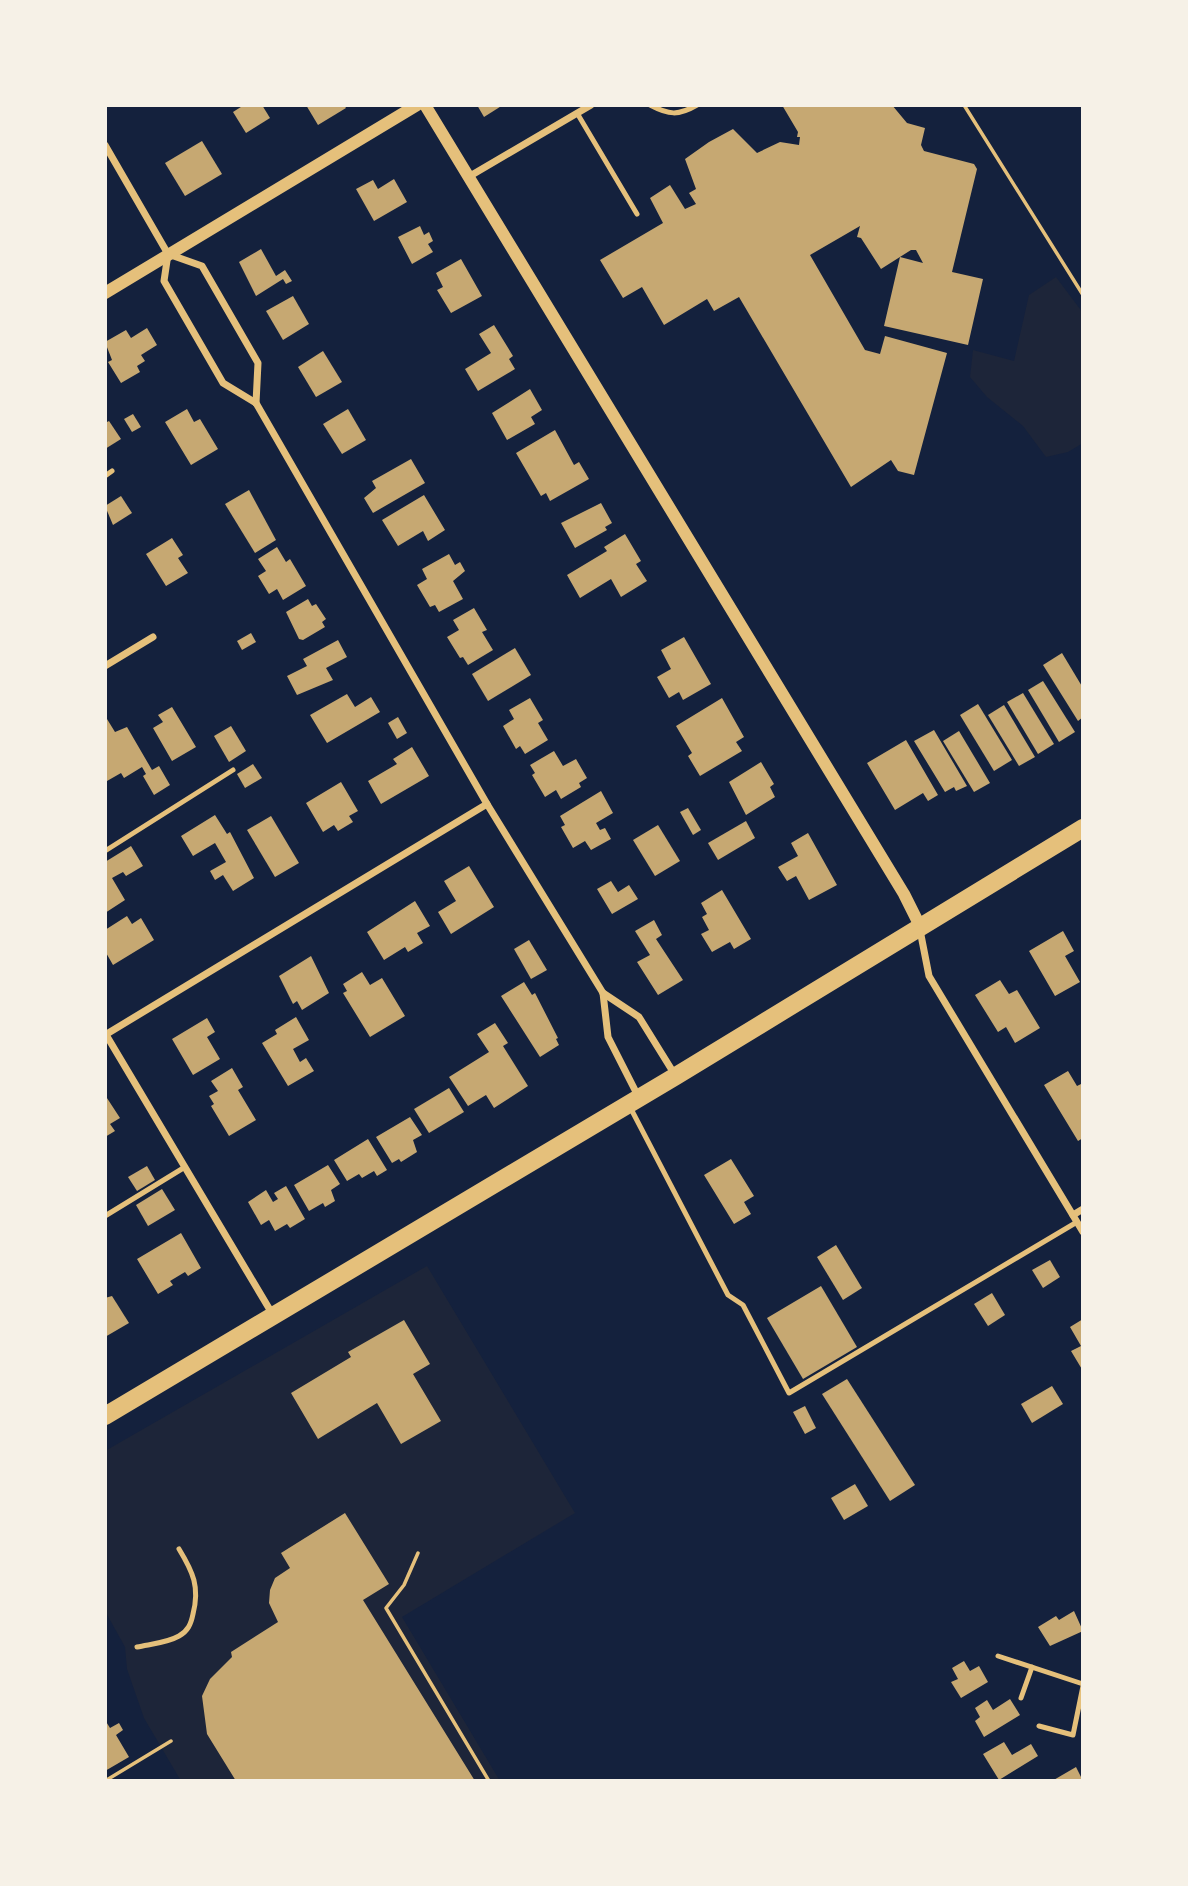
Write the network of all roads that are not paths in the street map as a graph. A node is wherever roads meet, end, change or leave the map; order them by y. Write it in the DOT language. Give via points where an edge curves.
graph roads {
  1 [pos="417,105"];
  2 [pos="425,105"];
  3 [pos="591,105"];
  4 [pos="650,105"];
  5 [pos="697,105"];
  6 [pos="577,113"];
  7 [pos="105,145"];
  8 [pos="470,176"];
  9 [pos="637,214"];
  10 [pos="168,254"];
  11 [pos="105,293"];
  12 [pos="256,403"];
  13 [pos="112,471"];
  14 [pos="105,476"];
  15 [pos="153,637"];
  16 [pos="105,666"];
  17 [pos="233,770"];
  18 [pos="487,804"];
  19 [pos="1083,828"];
  20 [pos="105,851"];
  21 [pos="920,926"];
  22 [pos="603,993"];
  23 [pos="105,1034"];
  24 [pos="676,1076"];
  25 [pos="634,1101"];
  26 [pos="185,1167"];
  27 [pos="1083,1209"];
  28 [pos="105,1216"];
  29 [pos="1075,1219"];
  30 [pos="1083,1232"];
  31 [pos="273,1316"];
  32 [pos="105,1416"];
  33 [pos="179,1549"];
  34 [pos="137,1647"];
  35 [pos="998,1656"];
  36 [pos="1032,1667"];
  37 [pos="1083,1685"];
  38 [pos="1021,1698"];
  39 [pos="1039,1727"];
  1 -- 10 [label="street"];
  2 -- 8 [label="street"];
  3 -- 6 [label="street"];
  4 -- 5 [label="lane" via="670,115"];
  6 -- 8 [label="street"];
  6 -- 9 [label="lane"];
  7 -- 10 [label="street"];
  8 -- 21 [label="street"];
  10 -- 11 [label="street"];
  10 -- 12 [label="street" via="164,281 223,383"];
  10 -- 12 [label="street" via="202,266 258,363"];
  12 -- 18 [label="street"];
  13 -- 14 [label="lane"];
  15 -- 16 [label="street"];
  17 -- 20 [label="lane"];
  18 -- 22 [label="street"];
  18 -- 23 [label="street"];
  19 -- 21 [label="main road"];
  21 -- 24 [label="main road"];
  21 -- 29 [label="street" via="929,976"];
  22 -- 24 [label="street" via="639,1017"];
  22 -- 25 [label="street" via="608,1037"];
  23 -- 26 [label="street"];
  24 -- 25 [label="main road"];
  25 -- 29 [label="lane" via="728,1295 743,1305 789,1393"];
  25 -- 31 [label="main road"];
  26 -- 28 [label="lane"];
  26 -- 31 [label="street"];
  27 -- 29 [label="street"];
  29 -- 30 [label="street"];
  31 -- 32 [label="main road"];
  33 -- 34 [label="lane" via="195,1575 198,1595 190,1626 172,1639"];
  35 -- 36 [label="lane"];
  36 -- 37 [label="lane"];
  36 -- 38 [label="lane"];
  37 -- 39 [label="lane" via="1073,1735"];
}
